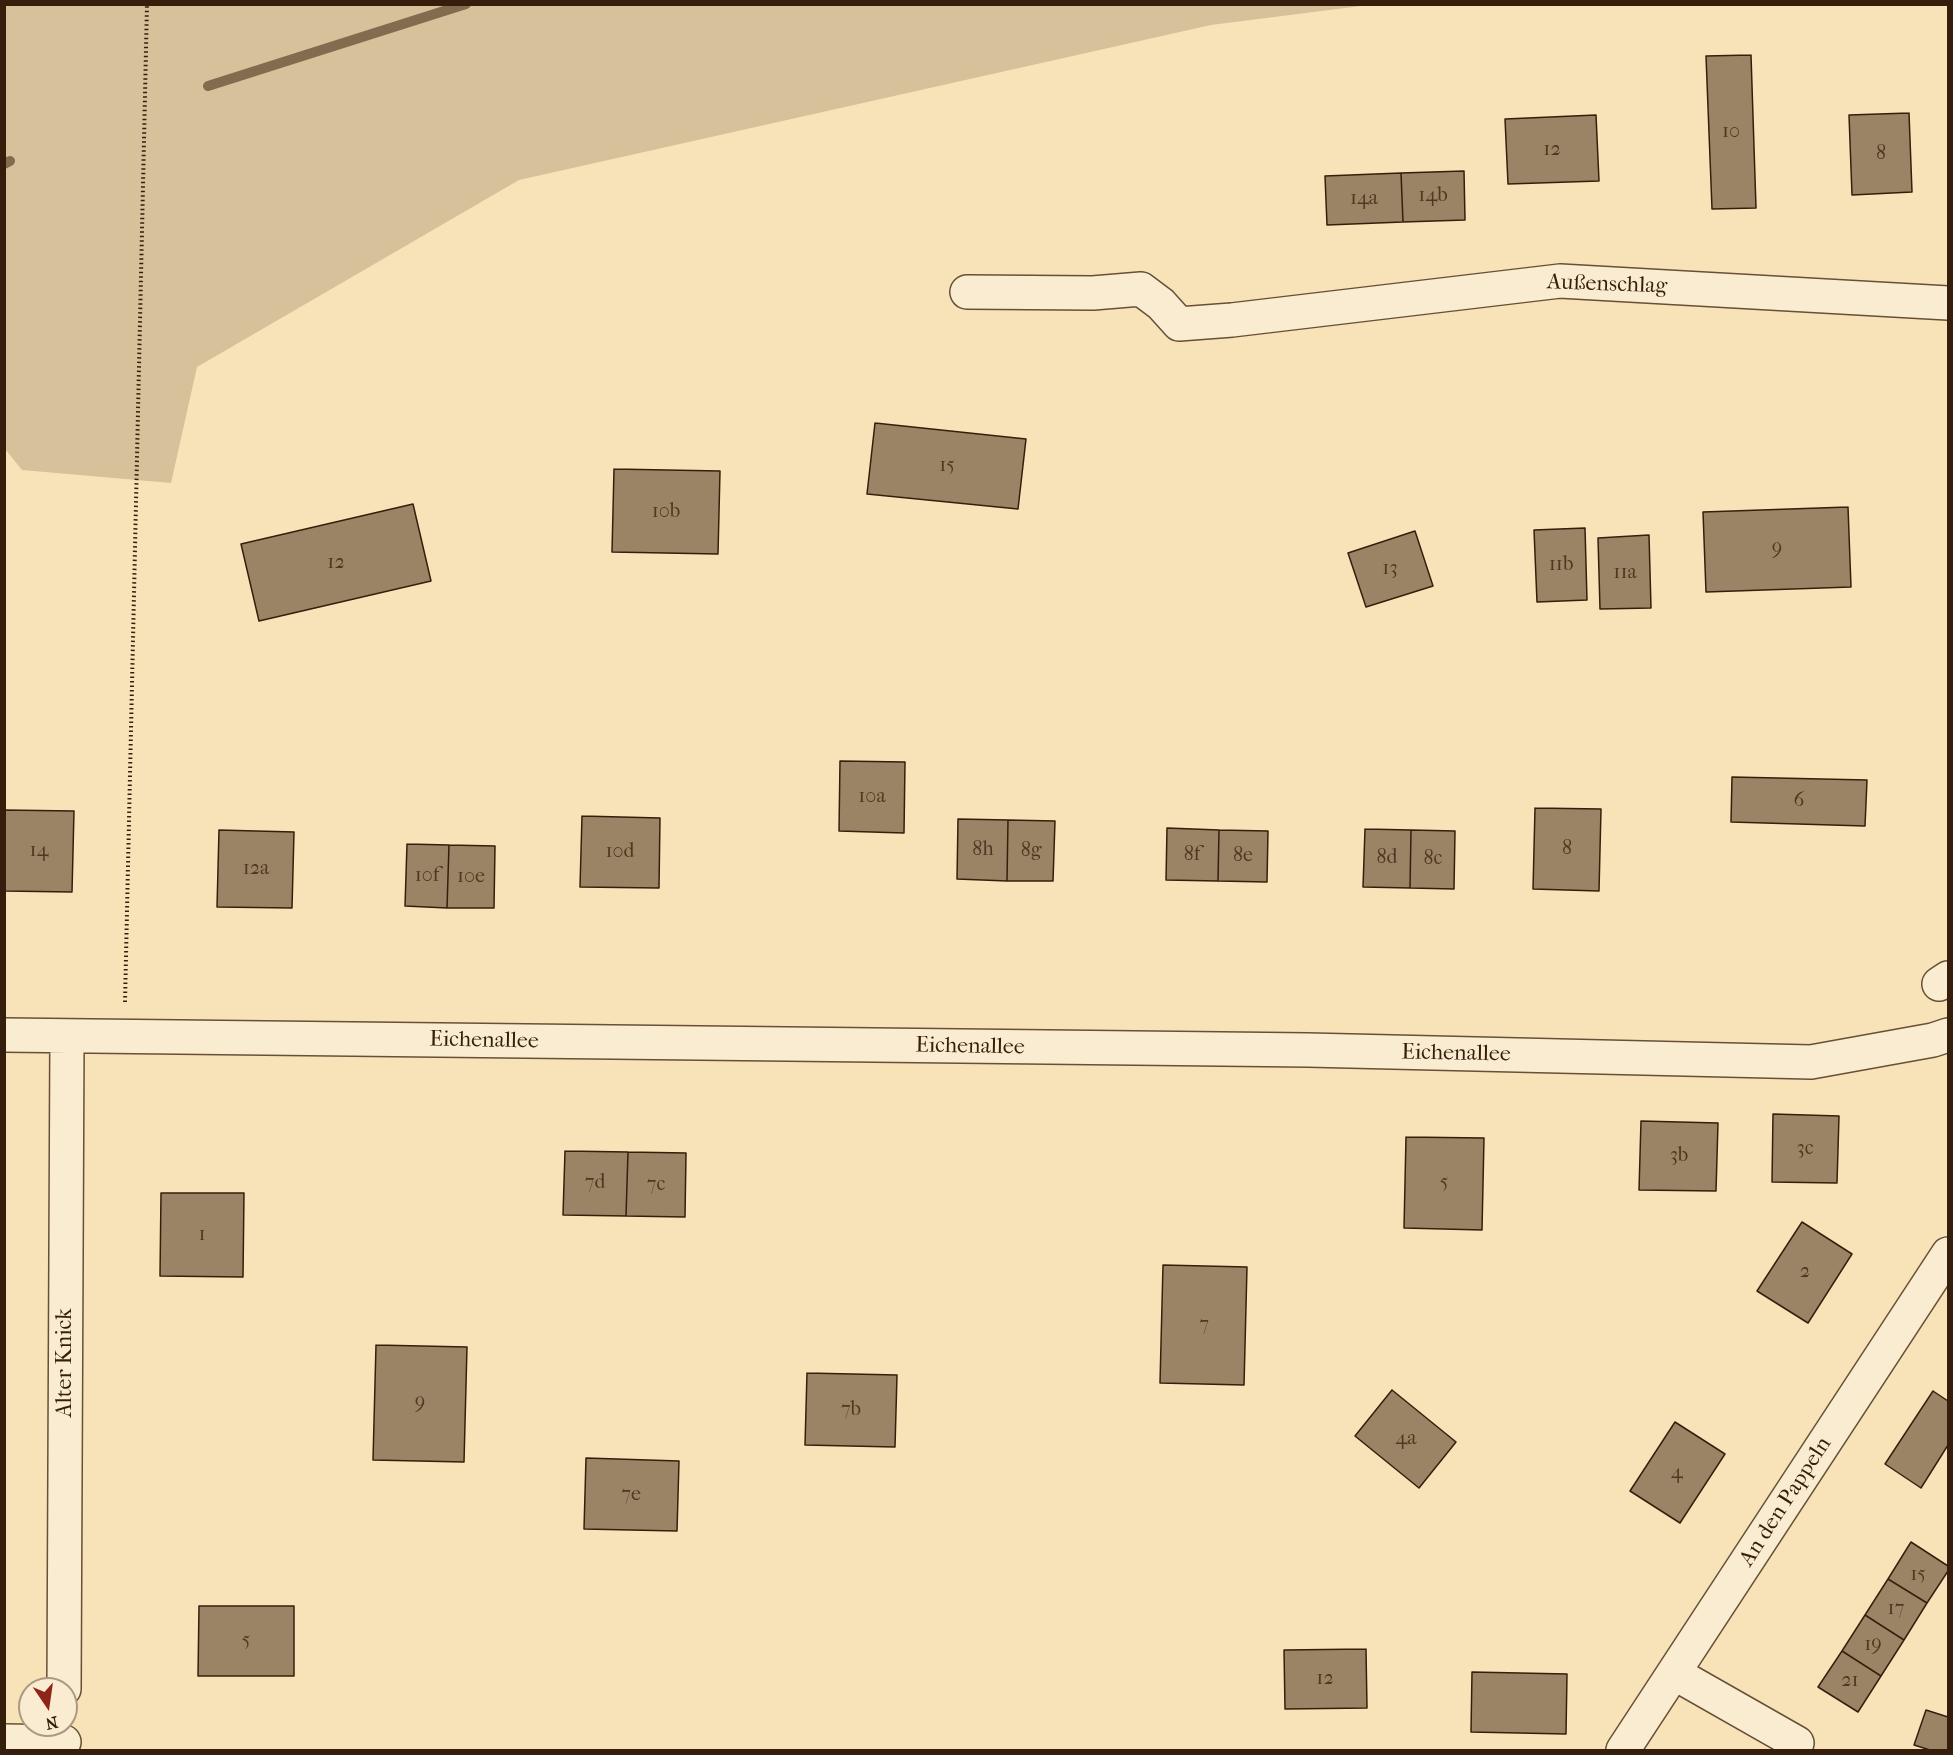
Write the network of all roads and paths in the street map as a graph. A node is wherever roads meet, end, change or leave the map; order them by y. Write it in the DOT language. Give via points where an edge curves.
graph roads {
  1 [pos="147,4"];
  2 [pos="967,292"];
  3 [pos="1948,303"];
  4 [pos="4,1035"];
  5 [pos="67,1036"];
  6 [pos="124,1037"];
  7 [pos="1943,1046"];
  8 [pos="1948,1254"];
  9 [pos="1674,1673"];
  10 [pos="64,1677"];
  11 [pos="64,1739"];
  12 [pos="4,1741"];
  13 [pos="1797,1743"];
  14 [pos="1623,1750"];
  1 -- 6 [label="path"];
  2 -- 3 [label="street, Außenschlag" via="1093,293 1142,289 1179,324 1560,281"];
  4 -- 5 [label="street, Eichenallee"];
  5 -- 6 [label="street, Eichenallee"];
  5 -- 10 [label="street, Alter Knick"];
  6 -- 7 [label="street, Eichenallee" via="1308,1050 1810,1062"];
  8 -- 9 [label="street, An den Pappeln"];
  9 -- 13 [label="street"];
  9 -- 14 [label="street, An den Pappeln"];
  11 -- 12 [label="street"];
}
